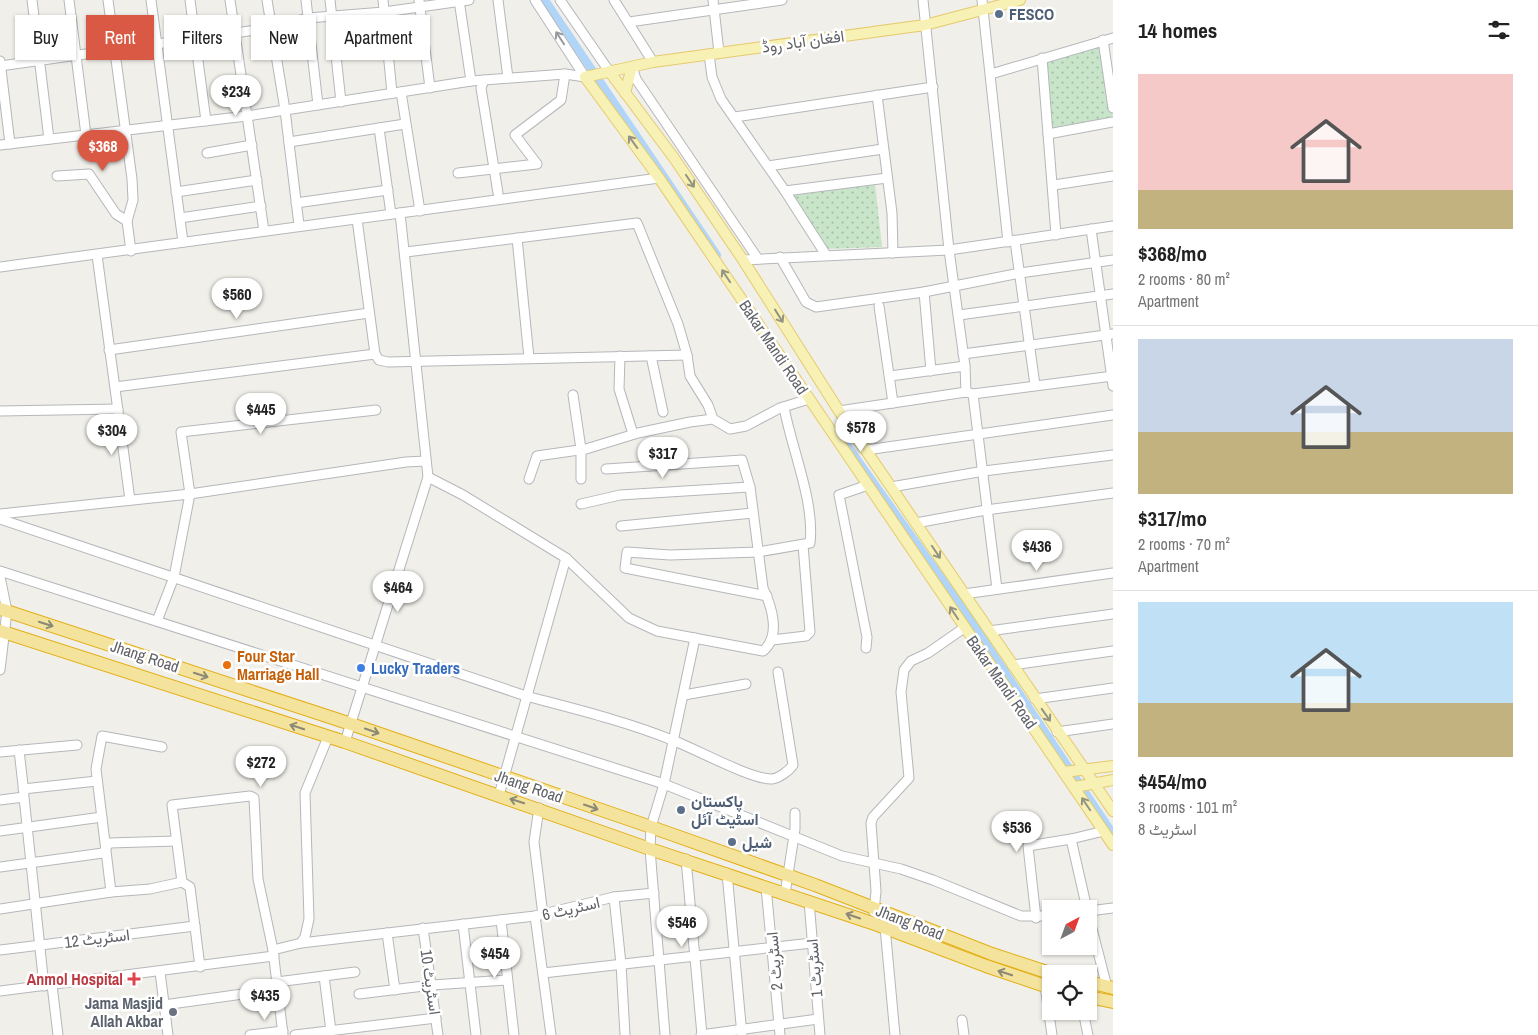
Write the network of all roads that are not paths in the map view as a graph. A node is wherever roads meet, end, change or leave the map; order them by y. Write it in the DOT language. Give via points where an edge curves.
graph roads {
  1 [pos="32,0"];
  2 [pos="68,0"];
  3 [pos="108,0"];
  4 [pos="151,0"];
  5 [pos="190,0"];
  6 [pos="230,0"];
  7 [pos="267,0"];
  8 [pos="306,0"];
  9 [pos="330,0"];
  10 [pos="383,0"];
  11 [pos="469,0"];
  12 [pos="498,0"];
  13 [pos="535,0"];
  14 [pos="560,0"];
  15 [pos="614,0"];
  16 [pos="782,0"];
  17 [pos="923,0"];
  18 [pos="1020,0"];
  19 [pos="459,1"];
  20 [pos="419,4"];
  21 [pos="714,5"];
  22 [pos="983,5"];
  23 [pos="384,12"];
  24 [pos="34,15"];
  25 [pos="70,15"];
  26 [pos="110,15"];
  27 [pos="192,15"];
  28 [pos="232,15"];
  29 [pos="269,15"];
  30 [pos="308,15"];
  31 [pos="331,15"];
  32 [pos="344,15"];
  33 [pos="629,22"];
  34 [pos="925,25"];
  35 [pos="1113,38"];
  36 [pos="1103,40"];
  37 [pos="164,43"];
  38 [pos="157,44"];
  39 [pos="154,45"];
  40 [pos="714,53"];
  41 [pos="86,55"];
  42 [pos="76,56"];
  43 [pos="1042,58"];
  44 [pos="40,60"];
  45 [pos="117,60"];
  46 [pos="197,60"];
  47 [pos="239,60"];
  48 [pos="275,60"];
  49 [pos="313,60"];
  50 [pos="336,60"];
  51 [pos="0,61"];
  52 [pos="653,62"];
  53 [pos="0,66"];
  54 [pos="632,67"];
  55 [pos="604,72"];
  56 [pos="565,74"];
  57 [pos="991,74"];
  58 [pos="586,77"];
  59 [pos="508,78"];
  60 [pos="484,80"];
  61 [pos="470,81"];
  62 [pos="933,87"];
  63 [pos="430,88"];
  64 [pos="397,92"];
  65 [pos="625,93"];
  66 [pos="877,95"];
  67 [pos="341,102"];
  68 [pos="318,105"];
  69 [pos="1113,108"];
  70 [pos="284,110"];
  71 [pos="248,116"];
  72 [pos="735,117"];
  73 [pos="206,121"];
  74 [pos="1113,122"];
  75 [pos="405,124"];
  76 [pos="168,125"];
  77 [pos="379,128"];
  78 [pos="127,130"];
  79 [pos="1048,134"];
  80 [pos="86,135"];
  81 [pos="49,140"];
  82 [pos="289,142"];
  83 [pos="10,144"];
  84 [pos="0,145"];
  85 [pos="252,145"];
  86 [pos="883,149"];
  87 [pos="207,153"];
  88 [pos="768,166"];
  89 [pos="494,169"];
  90 [pos="458,173"];
  91 [pos="57,176"];
  92 [pos="1113,176"];
  93 [pos="659,178"];
  94 [pos="888,178"];
  95 [pos="257,180"];
  96 [pos="1054,185"];
  97 [pos="388,190"];
  98 [pos="785,191"];
  99 [pos="176,192"];
  100 [pos="498,193"];
  101 [pos="296,203"];
  102 [pos="261,206"];
  103 [pos="420,211"];
  104 [pos="400,213"];
  105 [pos="390,214"];
  106 [pos="180,218"];
  107 [pos="357,219"];
  108 [pos="126,221"];
  109 [pos="299,225"];
  110 [pos="1113,226"];
  111 [pos="1091,229"];
  112 [pos="264,231"];
  113 [pos="1056,234"];
  114 [pos="517,238"];
  115 [pos="183,242"];
  116 [pos="1011,242"];
  117 [pos="131,250"];
  118 [pos="949,250"];
  119 [pos="406,252"];
  120 [pos="893,253"];
  121 [pos="826,254"];
  122 [pos="97,255"];
  123 [pos="780,258"];
  124 [pos="758,259"];
  125 [pos="743,260"];
  126 [pos="1113,260"];
  127 [pos="1096,262"];
  128 [pos="0,267"];
  129 [pos="1020,273"];
  130 [pos="954,287"];
  131 [pos="924,292"];
  132 [pos="1113,294"];
  133 [pos="1100,296"];
  134 [pos="879,306"];
  135 [pos="1024,306"];
  136 [pos="368,313"];
  137 [pos="959,315"];
  138 [pos="1109,334"];
  139 [pos="1030,344"];
  140 [pos="109,350"];
  141 [pos="375,354"];
  142 [pos="963,354"];
  143 [pos="687,355"];
  144 [pos="620,356"];
  145 [pos="652,356"];
  146 [pos="529,358"];
  147 [pos="417,361"];
  148 [pos="965,366"];
  149 [pos="932,371"];
  150 [pos="890,376"];
  151 [pos="1112,376"];
  152 [pos="1035,386"];
  153 [pos="1113,386"];
  154 [pos="115,387"];
  155 [pos="969,393"];
  156 [pos="573,395"];
  157 [pos="809,398"];
  158 [pos="893,403"];
  159 [pos="784,407"];
  160 [pos="118,409"];
  161 [pos="376,410"];
  162 [pos="0,411"];
  163 [pos="839,411"];
  164 [pos="663,412"];
  165 [pos="1113,415"];
  166 [pos="713,420"];
  167 [pos="633,434"];
  168 [pos="978,434"];
  169 [pos="580,449"];
  170 [pos="866,450"];
  171 [pos="1113,454"];
  172 [pos="426,461"];
  173 [pos="606,470"];
  174 [pos="984,471"];
  175 [pos="428,477"];
  176 [pos="529,479"];
  177 [pos="580,479"];
  178 [pos="868,485"];
  179 [pos="891,486"];
  180 [pos="750,487"];
  181 [pos="1113,493"];
  182 [pos="190,494"];
  183 [pos="130,500"];
  184 [pos="580,504"];
  185 [pos="907,510"];
  186 [pos="986,510"];
  187 [pos="753,513"];
  188 [pos="0,514"];
  189 [pos="0,519"];
  190 [pos="892,521"];
  191 [pos="916,523"];
  192 [pos="620,526"];
  193 [pos="803,545"];
  194 [pos="758,552"];
  195 [pos="566,558"];
  196 [pos="0,571"];
  197 [pos="1113,573"];
  198 [pos="0,577"];
  199 [pos="174,578"];
  200 [pos="997,589"];
  201 [pos="964,594"];
  202 [pos="767,596"];
  203 [pos="4,610"];
  204 [pos="1113,614"];
  205 [pos="157,621"];
  206 [pos="964,628"];
  207 [pos="989,631"];
  208 [pos="2,632"];
  209 [pos="695,638"];
  210 [pos="772,640"];
  211 [pos="376,646"];
  212 [pos="866,648"];
  213 [pos="1113,651"];
  214 [pos="1012,665"];
  215 [pos="0,670"];
  216 [pos="778,672"];
  217 [pos="746,684"];
  218 [pos="362,687"];
  219 [pos="1113,688"];
  220 [pos="684,695"];
  221 [pos="526,696"];
  222 [pos="1034,699"];
  223 [pos="351,724"];
  224 [pos="1113,724"];
  225 [pos="1057,732"];
  226 [pos="328,737"];
  227 [pos="514,737"];
  228 [pos="673,740"];
  229 [pos="345,742"];
  230 [pos="77,745"];
  231 [pos="162,748"];
  232 [pos="19,750"];
  233 [pos="0,752"];
  234 [pos="1113,766"];
  235 [pos="1084,769"];
  236 [pos="1064,772"];
  237 [pos="502,777"];
  238 [pos="1113,780"];
  239 [pos="97,781"];
  240 [pos="664,784"];
  241 [pos="1094,784"];
  242 [pos="1075,787"];
  243 [pos="24,793"];
  244 [pos="499,795"];
  245 [pos="0,800"];
  246 [pos="539,808"];
  247 [pos="1113,811"];
  248 [pos="795,813"];
  249 [pos="102,817"];
  250 [pos="651,827"];
  251 [pos="27,828"];
  252 [pos="1104,831"];
  253 [pos="0,832"];
  254 [pos="793,835"];
  255 [pos="1071,839"];
  256 [pos="176,841"];
  257 [pos="1113,845"];
  258 [pos="105,849"];
  259 [pos="650,849"];
  260 [pos="686,859"];
  261 [pos="31,862"];
  262 [pos="874,863"];
  263 [pos="0,867"];
  264 [pos="727,873"];
  265 [pos="789,876"];
  266 [pos="182,882"];
  267 [pos="766,887"];
  268 [pos="110,892"];
  269 [pos="654,892"];
  270 [pos="785,894"];
  271 [pos="614,898"];
  272 [pos="1086,900"];
  273 [pos="808,901"];
  274 [pos="36,904"];
  275 [pos="1113,908"];
  276 [pos="0,909"];
  277 [pos="874,909"];
  278 [pos="1098,909"];
  279 [pos="539,915"];
  280 [pos="1042,917"];
  281 [pos="1036,918"];
  282 [pos="501,920"];
  283 [pos="872,923"];
  284 [pos="462,924"];
  285 [pos="195,926"];
  286 [pos="885,927"];
  287 [pos="423,928"];
  288 [pos="387,933"];
  289 [pos="301,943"];
  290 [pos="812,943"];
  291 [pos="41,945"];
  292 [pos="1098,947"];
  293 [pos="773,948"];
  294 [pos="0,950"];
  295 [pos="735,952"];
  296 [pos="273,953"];
  297 [pos="695,956"];
  298 [pos="660,960"];
  299 [pos="621,964"];
  300 [pos="200,967"];
  301 [pos="1042,970"];
  302 [pos="160,972"];
  303 [pos="354,972"];
  304 [pos="543,973"];
  305 [pos="324,976"];
  306 [pos="507,980"];
  307 [pos="469,983"];
  308 [pos="1097,984"];
  309 [pos="48,985"];
  310 [pos="277,985"];
  311 [pos="432,985"];
  312 [pos="1042,985"];
  313 [pos="1110,987"];
  314 [pos="394,990"];
  315 [pos="0,991"];
  316 [pos="359,994"];
  317 [pos="1097,999"];
  318 [pos="1113,1002"];
  319 [pos="164,1006"];
  320 [pos="436,1018"];
  321 [pos="818,1019"];
  322 [pos="962,1020"];
  323 [pos="1051,1020"];
  324 [pos="1085,1020"];
  325 [pos="779,1024"];
  326 [pos="331,1031"];
  327 [pos="742,1032"];
  328 [pos="283,1033"];
  329 [pos="58,1035"];
  330 [pos="168,1035"];
  331 [pos="250,1035"];
  332 [pos="295,1035"];
  333 [pos="438,1035"];
  334 [pos="476,1035"];
  335 [pos="514,1035"];
  336 [pos="551,1035"];
  337 [pos="625,1035"];
  338 [pos="665,1035"];
  339 [pos="702,1035"];
  340 [pos="780,1035"];
  341 [pos="820,1035"];
  342 [pos="895,1035"];
  343 [pos="964,1035"];
  344 [pos="1052,1035"];
  345 [pos="1088,1035"];
  1 -- 24 [label="street"];
  2 -- 25 [label="street"];
  3 -- 26 [label="street"];
  4 -- 38 [label="street"];
  5 -- 27 [label="street"];
  6 -- 28 [label="street"];
  7 -- 29 [label="street"];
  8 -- 30 [label="street"];
  9 -- 31 [label="street"];
  10 -- 23 [label="street"];
  11 -- 19 [label="street"];
  12 -- 59 [label="street"];
  58 -- 13 [label="street, Bakar Mandi Road, one-way"];
  14 -- 55 [label="street, Bakar Mandi Road"];
  15 -- 33 [label="street"];
  16 -- 21 [label="street"];
  17 -- 34 [label="street"];
  18 -- 22 [label="main road, افغان آباد روڈ"];
  19 -- 20 [label="street"];
  19 -- 61 [label="street"];
  20 -- 23 [label="street"];
  20 -- 63 [label="street"];
  21 -- 33 [label="street"];
  21 -- 40 [label="street"];
  22 -- 34 [label="main road, افغان آباد روڈ"];
  22 -- 57 [label="street"];
  23 -- 32 [label="street"];
  23 -- 64 [label="street"];
  33 -- 52 [label="street"];
  34 -- 40 [label="main road, افغان آباد روڈ"];
  34 -- 62 [label="street"];
  35 -- 36 [label="street"];
  36 -- 43 [label="street"];
  36 -- 69 [label="street"];
  37 -- 38 [label="street"];
  38 -- 39 [label="street"];
  38 -- 76 [label="street"];
  40 -- 52 [label="main road, افغان آباد روڈ"];
  40 -- 72 [label="street" via="716,89"];
  41 -- 42 [label="street"];
  42 -- 80 [label="street"];
  43 -- 57 [label="street"];
  43 -- 79 [label="street"];
  44 -- 53 [label="street"];
  44 -- 81 [label="street"];
  45 -- 78 [label="street"];
  46 -- 73 [label="street"];
  47 -- 71 [label="street"];
  48 -- 70 [label="street"];
  49 -- 68 [label="street"];
  50 -- 67 [label="street"];
  51 -- 53 [label="street"];
  52 -- 54 [label="main road, افغان آباد روڈ"];
  53 -- 83 [label="street"];
  54 -- 55 [label="main road, افغان آباد روڈ"];
  54 -- 65 [label="main road"];
  54 -- 124 [label="street" via="636,79"];
  55 -- 58 [label="main road, افغان آباد روڈ"];
  55 -- 65 [label="main road, Bakar Mandi Road"];
  56 -- 58 [label="street"];
  56 -- 59 [label="street"];
  56 -- 89 [label="street" via="561,100 515,135 537,164"];
  57 -- 116 [label="street"];
  93 -- 58 [label="main road, Bakar Mandi Road, one-way"];
  59 -- 60 [label="street"];
  60 -- 61 [label="street"];
  60 -- 89 [label="street" via="482,88"];
  61 -- 63 [label="street"];
  62 -- 66 [label="street"];
  62 -- 118 [label="street"];
  63 -- 64 [label="street"];
  64 -- 67 [label="street"];
  64 -- 75 [label="street"];
  65 -- 125 [label="main road, Bakar Mandi Road, one-way" via="674,158"];
  66 -- 72 [label="street"];
  66 -- 86 [label="street"];
  67 -- 68 [label="street"];
  68 -- 70 [label="street"];
  70 -- 71 [label="street"];
  70 -- 82 [label="street"];
  71 -- 73 [label="street"];
  71 -- 85 [label="street"];
  72 -- 88 [label="street"];
  73 -- 76 [label="street"];
  74 -- 79 [label="street"];
  75 -- 77 [label="street"];
  75 -- 103 [label="street"];
  76 -- 78 [label="street"];
  76 -- 99 [label="street"];
  77 -- 82 [label="street"];
  77 -- 97 [label="street"];
  78 -- 80 [label="street"];
  78 -- 108 [label="street" via="133,200"];
  79 -- 96 [label="street"];
  80 -- 81 [label="street"];
  81 -- 83 [label="street"];
  82 -- 101 [label="street"];
  83 -- 84 [label="street"];
  85 -- 87 [label="street"];
  85 -- 95 [label="street"];
  86 -- 88 [label="street"];
  86 -- 94 [label="street"];
  88 -- 98 [label="street"];
  89 -- 90 [label="street"];
  89 -- 100 [label="street"];
  91 -- 108 [label="street" via="89,174 116,214"];
  92 -- 96 [label="street"];
  93 -- 103 [label="street"];
  157 -- 93 [label="main road, Bakar Mandi Road, one-way"];
  94 -- 98 [label="street"];
  94 -- 120 [label="street"];
  95 -- 99 [label="street"];
  95 -- 102 [label="street"];
  96 -- 113 [label="street"];
  97 -- 101 [label="street"];
  97 -- 105 [label="street"];
  98 -- 121 [label="street"];
  99 -- 106 [label="street"];
  101 -- 109 [label="street"];
  102 -- 106 [label="street"];
  102 -- 112 [label="street"];
  103 -- 104 [label="street"];
  104 -- 105 [label="street"];
  104 -- 119 [label="street"];
  105 -- 107 [label="street"];
  106 -- 115 [label="street"];
  107 -- 109 [label="street"];
  107 -- 136 [label="street"];
  108 -- 117 [label="street"];
  109 -- 112 [label="street"];
  110 -- 111 [label="street"];
  111 -- 113 [label="street"];
  111 -- 127 [label="street"];
  112 -- 115 [label="street"];
  113 -- 116 [label="street"];
  114 -- 119 [label="street"];
  114 -- 143 [label="street" via="637,223 678,324"];
  114 -- 146 [label="street"];
  115 -- 117 [label="street"];
  116 -- 118 [label="street"];
  116 -- 129 [label="street"];
  117 -- 122 [label="street"];
  118 -- 120 [label="street"];
  118 -- 130 [label="street"];
  119 -- 147 [label="street"];
  120 -- 121 [label="street"];
  121 -- 123 [label="street"];
  122 -- 128 [label="street"];
  122 -- 140 [label="street"];
  123 -- 124 [label="street"];
  123 -- 131 [label="street" via="806,302 816,307"];
  124 -- 125 [label="street"];
  125 -- 163 [label="main road, Bakar Mandi Road, one-way"];
  126 -- 127 [label="street"];
  127 -- 129 [label="street"];
  127 -- 133 [label="street"];
  129 -- 130 [label="street"];
  129 -- 135 [label="street"];
  130 -- 131 [label="street"];
  130 -- 137 [label="street"];
  131 -- 149 [label="street"];
  132 -- 133 [label="street"];
  133 -- 135 [label="street"];
  133 -- 138 [label="street"];
  134 -- 150 [label="street"];
  135 -- 137 [label="street"];
  135 -- 139 [label="street"];
  136 -- 140 [label="street"];
  136 -- 141 [label="street"];
  137 -- 142 [label="street"];
  138 -- 139 [label="street"];
  138 -- 151 [label="street"];
  139 -- 142 [label="street"];
  139 -- 152 [label="street"];
  140 -- 154 [label="street"];
  141 -- 147 [label="street" via="378,360 388,362"];
  141 -- 154 [label="street"];
  142 -- 148 [label="street"];
  143 -- 145 [label="street"];
  143 -- 166 [label="street" via="690,376 708,405"];
  144 -- 145 [label="street"];
  144 -- 146 [label="street"];
  144 -- 167 [label="street" via="619,389"];
  145 -- 164 [label="street"];
  146 -- 147 [label="street"];
  147 -- 172 [label="street"];
  148 -- 149 [label="street"];
  148 -- 155 [label="street"];
  149 -- 150 [label="street"];
  150 -- 158 [label="street"];
  151 -- 152 [label="street"];
  151 -- 153 [label="street"];
  152 -- 155 [label="street"];
  154 -- 160 [label="street"];
  155 -- 158 [label="street"];
  155 -- 168 [label="street"];
  156 -- 169 [label="street"];
  157 -- 159 [label="street"];
  157 -- 178 [label="main road, Bakar Mandi Road"];
  158 -- 163 [label="street"];
  159 -- 166 [label="street" via="746,426 730,428"];
  159 -- 193 [label="street" via="805,492 810,543"];
  160 -- 162 [label="street"];
  160 -- 183 [label="street"];
  161 -- 182 [label="street" via="181,432"];
  163 -- 170 [label="main road, Bakar Mandi Road"];
  165 -- 168 [label="street"];
  166 -- 167 [label="street"];
  167 -- 169 [label="street"];
  168 -- 170 [label="street"];
  168 -- 174 [label="street"];
  169 -- 176 [label="street" via="537,456"];
  169 -- 177 [label="street"];
  170 -- 179 [label="main road, Bakar Mandi Road"];
  171 -- 174 [label="street"];
  172 -- 175 [label="street"];
  172 -- 182 [label="street"];
  173 -- 180 [label="street" via="742,460"];
  174 -- 179 [label="street"];
  174 -- 186 [label="street"];
  175 -- 195 [label="street"];
  175 -- 211 [label="street"];
  178 -- 190 [label="main road, Bakar Mandi Road"];
  178 -- 212 [label="street" via="839,495 867,637"];
  179 -- 185 [label="main road, Bakar Mandi Road"];
  180 -- 184 [label="street" via="620,495"];
  180 -- 187 [label="street"];
  181 -- 186 [label="street"];
  182 -- 183 [label="street"];
  182 -- 199 [label="street"];
  183 -- 188 [label="street"];
  185 -- 190 [label="main road"];
  185 -- 191 [label="main road, Bakar Mandi Road"];
  186 -- 191 [label="street"];
  186 -- 200 [label="street"];
  187 -- 192 [label="street"];
  187 -- 194 [label="street"];
  189 -- 199 [label="street"];
  206 -- 190 [label="main road, Bakar Mandi Road, one-way"];
  191 -- 201 [label="main road, Bakar Mandi Road, one-way"];
  193 -- 194 [label="street"];
  193 -- 210 [label="street" via="810,632 806,636"];
  194 -- 202 [label="street"];
  194 -- 202 [label="street" via="670,555 627,552 625,568"];
  195 -- 209 [label="street" via="629,618 657,630"];
  195 -- 221 [label="street"];
  196 -- 205 [label="street"];
  197 -- 200 [label="street"];
  198 -- 203 [label="street"];
  199 -- 205 [label="street"];
  199 -- 211 [label="street"];
  200 -- 201 [label="street"];
  201 -- 207 [label="main road, Bakar Mandi Road"];
  202 -- 210 [label="street" via="774,634"];
  203 -- 208 [label="street"];
  203 -- 223 [label="highway, Jhang Road, one-way"];
  204 -- 207 [label="street"];
  205 -- 218 [label="street"];
  206 -- 236 [label="main road, Bakar Mandi Road"];
  206 -- 262 [label="street" via="911,661 904,670 901,692 910,778 870,823"];
  207 -- 214 [label="main road, Bakar Mandi Road"];
  208 -- 215 [label="street"];
  226 -- 208 [label="highway, Jhang Road, one-way"];
  209 -- 210 [label="street" via="763,652"];
  209 -- 220 [label="street"];
  211 -- 218 [label="street"];
  211 -- 221 [label="street"];
  213 -- 214 [label="street"];
  214 -- 222 [label="main road, Bakar Mandi Road"];
  216 -- 228 [label="street" via="793,764 780,776 772,779 752,774"];
  217 -- 220 [label="street"];
  218 -- 223 [label="street"];
  218 -- 227 [label="street"];
  219 -- 222 [label="street"];
  220 -- 228 [label="street"];
  221 -- 227 [label="street"];
  221 -- 228 [label="street" via="603,716"];
  222 -- 225 [label="main road, Bakar Mandi Road, one-way"];
  223 -- 229 [label="street"];
  223 -- 237 [label="highway, Jhang Road, one-way"];
  224 -- 225 [label="street"];
  225 -- 235 [label="main road, Bakar Mandi Road"];
  226 -- 229 [label="highway, Jhang Road"];
  226 -- 289 [label="street" via="305,793 309,919"];
  227 -- 237 [label="street"];
  227 -- 240 [label="street"];
  228 -- 240 [label="street"];
  229 -- 244 [label="highway, Jhang Road"];
  230 -- 232 [label="street"];
  231 -- 239 [label="street" via="102,736"];
  232 -- 233 [label="street"];
  232 -- 243 [label="street"];
  234 -- 235 [label="main road"];
  235 -- 236 [label="main road"];
  235 -- 241 [label="main road, Bakar Mandi Road"];
  236 -- 242 [label="main road, Bakar Mandi Road"];
  237 -- 244 [label="street"];
  237 -- 250 [label="highway, Jhang Road, one-way"];
  238 -- 241 [label="main road"];
  239 -- 243 [label="street"];
  239 -- 249 [label="street"];
  240 -- 250 [label="street"];
  240 -- 254 [label="street"];
  241 -- 242 [label="main road"];
  241 -- 247 [label="main road, Bakar Mandi Road"];
  252 -- 242 [label="main road, Bakar Mandi Road, one-way"];
  243 -- 245 [label="street"];
  243 -- 251 [label="street"];
  246 -- 244 [label="highway, Jhang Road, one-way"];
  246 -- 259 [label="highway, Jhang Road"];
  246 -- 279 [label="street" via="534,842"];
  248 -- 254 [label="street"];
  249 -- 251 [label="street"];
  249 -- 258 [label="street"];
  250 -- 259 [label="street"];
  250 -- 265 [label="highway, Jhang Road"];
  251 -- 253 [label="street"];
  251 -- 261 [label="street"];
  252 -- 255 [label="street"];
  252 -- 257 [label="main road, Bakar Mandi Road"];
  254 -- 262 [label="street" via="842,856"];
  254 -- 265 [label="street"];
  255 -- 272 [label="street"];
  255 -- 281 [label="street" via="1028,846"];
  256 -- 258 [label="street" via="110,843"];
  256 -- 266 [label="street"];
  256 -- 296 [label="street" via="172,805 254,798 258,879"];
  258 -- 261 [label="street" via="103,853"];
  258 -- 268 [label="street"];
  259 -- 260 [label="highway, Jhang Road"];
  259 -- 269 [label="street"];
  260 -- 264 [label="highway, Jhang Road"];
  260 -- 297 [label="street"];
  261 -- 263 [label="street"];
  261 -- 274 [label="street"];
  262 -- 277 [label="street"];
  262 -- 281 [label="street" via="901,869 1021,916"];
  264 -- 267 [label="highway, Jhang Road"];
  264 -- 295 [label="street"];
  265 -- 270 [label="street"];
  265 -- 277 [label="highway, Jhang Road"];
  266 -- 268 [label="street" via="150,889"];
  266 -- 285 [label="street" via="190,887"];
  267 -- 270 [label="highway, Jhang Road"];
  267 -- 293 [label="street, اسٹریٹ 2"];
  268 -- 274 [label="street"];
  269 -- 271 [label="street"];
  269 -- 298 [label="street"];
  270 -- 273 [label="highway, Jhang Road"];
  271 -- 279 [label="street, اسٹریٹ 6"];
  271 -- 299 [label="street, اسٹریٹ 6"];
  283 -- 273 [label="highway, Jhang Road, one-way"];
  273 -- 290 [label="street, اسٹریٹ 1"];
  274 -- 276 [label="street"];
  274 -- 291 [label="street"];
  275 -- 278 [label="street"];
  277 -- 283 [label="street"];
  277 -- 301 [label="highway, Jhang Road"];
  279 -- 282 [label="street, اسٹریٹ 6"];
  279 -- 304 [label="street"];
  280 -- 281 [label="street"];
  282 -- 284 [label="street, اسٹریٹ 6"];
  282 -- 306 [label="street"];
  283 -- 286 [label="highway, Jhang Road"];
  284 -- 287 [label="street, اسٹریٹ 6"];
  284 -- 307 [label="street"];
  285 -- 291 [label="street, اسٹریٹ 12"];
  285 -- 300 [label="street"];
  312 -- 286 [label="highway, Jhang Road, one-way"];
  286 -- 342 [label="street"];
  287 -- 288 [label="street, اسٹریٹ 6"];
  287 -- 311 [label="street, اسٹریٹ 10"];
  288 -- 289 [label="street, اسٹریٹ 6"];
  288 -- 314 [label="street"];
  289 -- 296 [label="street, اسٹریٹ 6"];
  290 -- 293 [label="street"];
  290 -- 321 [label="street, اسٹریٹ 1"];
  291 -- 294 [label="street, اسٹریٹ 12"];
  291 -- 309 [label="street"];
  292 -- 313 [label="street"];
  293 -- 295 [label="street"];
  293 -- 325 [label="street, اسٹریٹ 2"];
  295 -- 297 [label="street"];
  295 -- 327 [label="street"];
  296 -- 300 [label="street, اسٹریٹ 6"];
  296 -- 310 [label="street"];
  297 -- 298 [label="street"];
  297 -- 339 [label="street"];
  298 -- 299 [label="street"];
  298 -- 338 [label="street"];
  299 -- 304 [label="street"];
  299 -- 337 [label="street, اسٹریٹ 6"];
  300 -- 302 [label="street, اسٹریٹ 6"];
  302 -- 309 [label="street, اسٹریٹ 6"];
  302 -- 319 [label="street"];
  303 -- 305 [label="street"];
  304 -- 336 [label="street"];
  305 -- 310 [label="street"];
  305 -- 326 [label="street"];
  306 -- 307 [label="street"];
  306 -- 335 [label="street"];
  307 -- 311 [label="street"];
  307 -- 334 [label="street"];
  308 -- 313 [label="highway"];
  309 -- 315 [label="street, اسٹریٹ 6"];
  309 -- 329 [label="street"];
  310 -- 319 [label="street"];
  310 -- 328 [label="street"];
  311 -- 314 [label="street"];
  311 -- 320 [label="street, اسٹریٹ 10"];
  314 -- 316 [label="street"];
  317 -- 318 [label="highway"];
  319 -- 330 [label="street"];
  320 -- 326 [label="street"];
  320 -- 333 [label="street, اسٹریٹ 10"];
  321 -- 325 [label="street"];
  321 -- 341 [label="street, اسٹریٹ 1"];
  322 -- 343 [label="street"];
  323 -- 344 [label="street"];
  324 -- 345 [label="street"];
  325 -- 327 [label="street"];
  325 -- 340 [label="street, اسٹریٹ 2"];
  326 -- 332 [label="street"];
  327 -- 339 [label="street"];
  328 -- 331 [label="street"];
}
